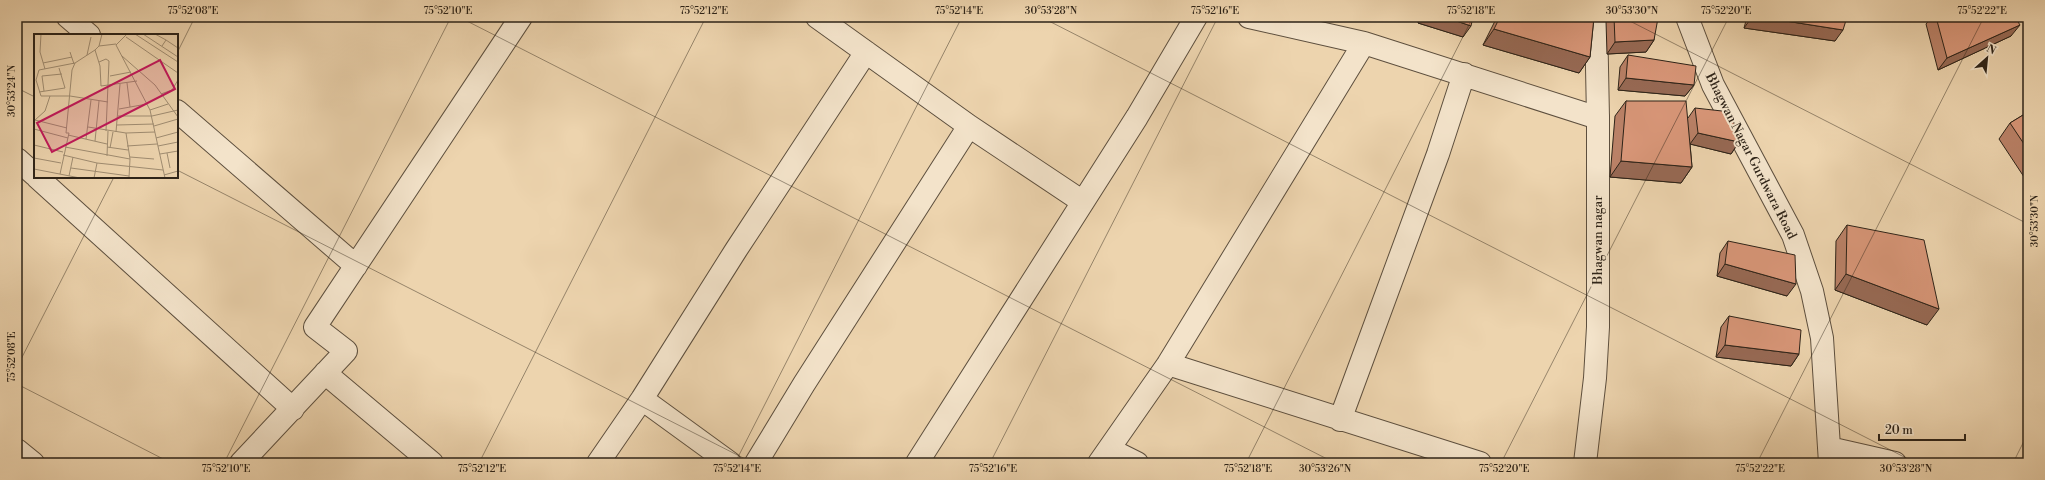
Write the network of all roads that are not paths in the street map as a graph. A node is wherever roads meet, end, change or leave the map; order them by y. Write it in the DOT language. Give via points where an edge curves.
graph roads {
  1 [pos="68,17"];
  2 [pos="521,17"];
  3 [pos="817,17"];
  4 [pos="1196,17"];
  5 [pos="1249,17"];
  6 [pos="1596,17"];
  7 [pos="1687,17"];
  8 [pos="88,34"];
  9 [pos="1364,43"];
  10 [pos="866,52"];
  11 [pos="1464,74"];
  12 [pos="178,112"];
  13 [pos="1598,118"];
  14 [pos="969,126"];
  15 [pos="17,158"];
  16 [pos="34,174"];
  17 [pos="38,178"];
  18 [pos="1083,202"];
  19 [pos="356,266"];
  20 [pos="1168,364"];
  21 [pos="325,373"];
  22 [pos="642,399"];
  23 [pos="293,409"];
  24 [pos="1340,420"];
  25 [pos="17,450"];
  26 [pos="1104,456"];
  27 [pos="1830,456"];
  28 [pos="33,463"];
  29 [pos="241,463"];
  30 [pos="432,463"];
  31 [pos="598,463"];
  32 [pos="730,463"];
  33 [pos="756,463"];
  34 [pos="917,463"];
  35 [pos="1137,463"];
  36 [pos="1480,463"];
  37 [pos="1585,463"];
  38 [pos="1895,463"];
  1 -- 8 [label="street"];
  2 -- 19 [label="street"];
  3 -- 10 [label="street"];
  4 -- 18 [label="street" via="1137,118"];
  5 -- 9 [label="street"];
  6 -- 13 [label="street, Bhagwan nagar"];
  7 -- 27 [label="street, Bhagwan Nagar Gurdwara Road" via="1713,85 1793,236 1812,291 1822,338"];
  9 -- 11 [label="street"];
  9 -- 20 [label="street"];
  10 -- 14 [label="street"];
  10 -- 22 [label="street"];
  11 -- 13 [label="street"];
  11 -- 24 [label="street" via="1438,154"];
  12 -- 19 [label="street"];
  13 -- 37 [label="street, Bhagwan nagar" via="1598,327"];
  14 -- 18 [label="street"];
  14 -- 33 [label="street"];
  15 -- 16 [label="street"];
  17 -- 23 [label="street"];
  18 -- 34 [label="street"];
  19 -- 21 [label="street" via="315,327 346,351"];
  20 -- 24 [label="street"];
  20 -- 26 [label="street"];
  21 -- 23 [label="street"];
  21 -- 30 [label="street"];
  22 -- 31 [label="street"];
  22 -- 32 [label="street"];
  23 -- 29 [label="street"];
  24 -- 36 [label="street"];
  25 -- 28 [label="street"];
  26 -- 35 [label="street"];
  27 -- 38 [label="street"];
}
